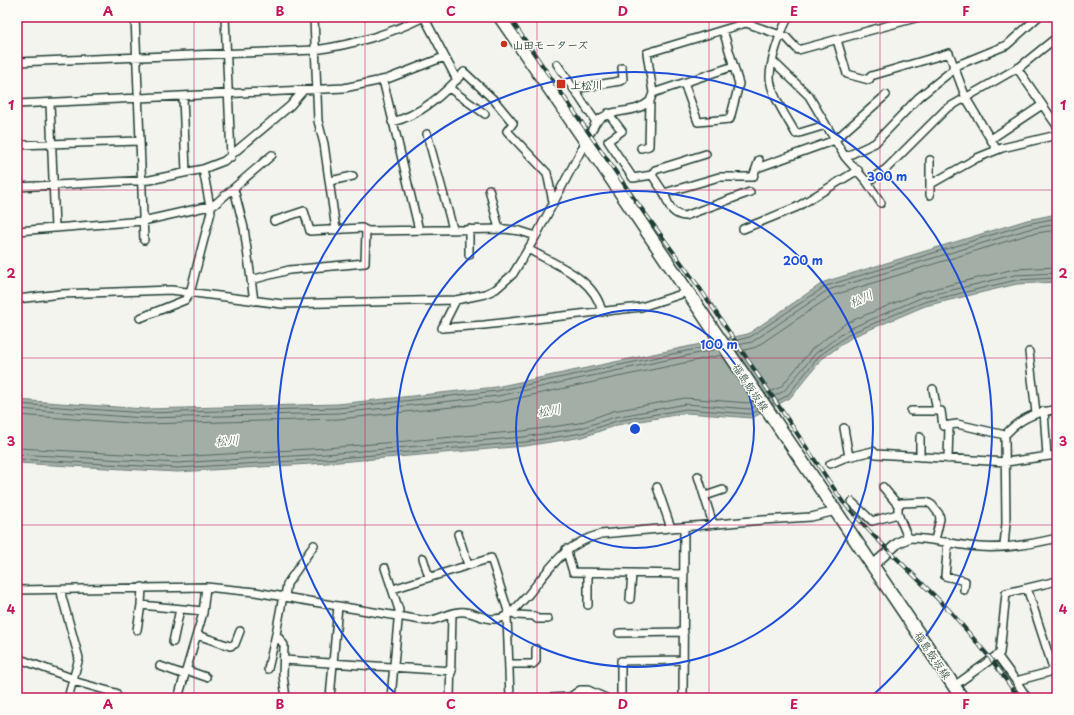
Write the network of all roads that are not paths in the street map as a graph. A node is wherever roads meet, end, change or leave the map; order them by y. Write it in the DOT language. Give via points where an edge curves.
graph roads {
  1 [pos="135,17"];
  2 [pos="225,17"];
  3 [pos="314,17"];
  4 [pos="424,17"];
  5 [pos="500,17"];
  6 [pos="655,17"];
  7 [pos="659,17"];
  8 [pos="918,17"];
  9 [pos="1038,17"];
  10 [pos="746,20"];
  11 [pos="787,20"];
  12 [pos="723,30"];
  13 [pos="780,35"];
  14 [pos="1057,36"];
  15 [pos="837,40"];
  16 [pos="315,50"];
  17 [pos="226,53"];
  18 [pos="136,57"];
  19 [pos="444,57"];
  20 [pos="17,62"];
  21 [pos="774,62"];
  22 [pos="557,64"];
  23 [pos="734,66"];
  24 [pos="622,68"];
  25 [pos="954,68"];
  26 [pos="1016,68"];
  27 [pos="383,80"];
  28 [pos="457,80"];
  29 [pos="684,83"];
  30 [pos="449,88"];
  31 [pos="574,89"];
  32 [pos="316,91"];
  33 [pos="302,92"];
  34 [pos="653,93"];
  35 [pos="228,95"];
  36 [pos="886,95"];
  37 [pos="183,97"];
  38 [pos="966,98"];
  39 [pos="138,99"];
  40 [pos="650,101"];
  41 [pos="50,102"];
  42 [pos="17,104"];
  43 [pos="1042,105"];
  44 [pos="608,113"];
  45 [pos="485,114"];
  46 [pos="392,122"];
  47 [pos="596,122"];
  48 [pos="826,125"];
  49 [pos="1057,126"];
  50 [pos="427,134"];
  51 [pos="1057,135"];
  52 [pos="991,139"];
  53 [pos="835,140"];
  54 [pos="139,141"];
  55 [pos="586,142"];
  56 [pos="51,144"];
  57 [pos="17,145"];
  58 [pos="641,148"];
  59 [pos="997,150"];
  60 [pos="706,154"];
  61 [pos="272,155"];
  62 [pos="230,157"];
  63 [pos="846,157"];
  64 [pos="759,160"];
  65 [pos="930,160"];
  66 [pos="757,168"];
  67 [pos="203,169"];
  68 [pos="858,170"];
  69 [pos="186,172"];
  70 [pos="652,175"];
  71 [pos="353,176"];
  72 [pos="141,181"];
  73 [pos="330,181"];
  74 [pos="867,182"];
  75 [pos="931,184"];
  76 [pos="53,185"];
  77 [pos="17,187"];
  78 [pos="234,189"];
  79 [pos="489,189"];
  80 [pos="750,192"];
  81 [pos="664,193"];
  82 [pos="930,195"];
  83 [pos="553,202"];
  84 [pos="881,203"];
  85 [pos="210,205"];
  86 [pos="143,221"];
  87 [pos="274,221"];
  88 [pos="55,228"];
  89 [pos="453,229"];
  90 [pos="469,229"];
  91 [pos="499,229"];
  92 [pos="743,229"];
  93 [pos="336,230"];
  94 [pos="366,230"];
  95 [pos="419,230"];
  96 [pos="17,231"];
  97 [pos="536,236"];
  98 [pos="144,240"];
  99 [pos="528,249"];
  100 [pos="469,255"];
  101 [pos="251,280"];
  102 [pos="688,292"];
  103 [pos="190,293"];
  104 [pos="17,299"];
  105 [pos="456,300"];
  106 [pos="254,301"];
  107 [pos="602,312"];
  108 [pos="140,318"];
  109 [pos="1029,352"];
  110 [pos="933,390"];
  111 [pos="1057,410"];
  112 [pos="911,411"];
  113 [pos="937,411"];
  114 [pos="1044,411"];
  115 [pos="1036,413"];
  116 [pos="949,426"];
  117 [pos="844,428"];
  118 [pos="1005,435"];
  119 [pos="920,437"];
  120 [pos="1057,455"];
  121 [pos="1047,456"];
  122 [pos="849,457"];
  123 [pos="920,457"];
  124 [pos="948,459"];
  125 [pos="1006,462"];
  126 [pos="830,464"];
  127 [pos="698,476"];
  128 [pos="883,487"];
  129 [pos="657,488"];
  130 [pos="723,490"];
  131 [pos="705,496"];
  132 [pos="852,502"];
  133 [pos="898,506"];
  134 [pos="836,511"];
  135 [pos="898,514"];
  136 [pos="713,524"];
  137 [pos="684,527"];
  138 [pos="671,528"];
  139 [pos="458,534"];
  140 [pos="908,538"];
  141 [pos="1057,538"];
  142 [pos="935,540"];
  143 [pos="948,542"];
  144 [pos="314,545"];
  145 [pos="1004,546"];
  146 [pos="566,550"];
  147 [pos="423,558"];
  148 [pos="468,565"];
  149 [pos="872,566"];
  150 [pos="385,568"];
  151 [pos="588,573"];
  152 [pos="632,574"];
  153 [pos="684,574"];
  154 [pos="429,577"];
  155 [pos="1057,581"];
  156 [pos="142,587"];
  157 [pos="206,587"];
  158 [pos="1027,588"];
  159 [pos="393,589"];
  160 [pos="17,590"];
  161 [pos="62,590"];
  162 [pos="964,590"];
  163 [pos="284,596"];
  164 [pos="630,599"];
  165 [pos="588,604"];
  166 [pos="141,605"];
  167 [pos="338,606"];
  168 [pos="180,609"];
  169 [pos="203,611"];
  170 [pos="452,614"];
  171 [pos="509,614"];
  172 [pos="398,615"];
  173 [pos="548,619"];
  174 [pos="137,630"];
  175 [pos="240,631"];
  176 [pos="684,632"];
  177 [pos="619,633"];
  178 [pos="276,634"];
  179 [pos="197,635"];
  180 [pos="173,642"];
  181 [pos="536,650"];
  182 [pos="997,655"];
  183 [pos="17,658"];
  184 [pos="284,660"];
  185 [pos="684,660"];
  186 [pos="333,663"];
  187 [pos="509,664"];
  188 [pos="160,666"];
  189 [pos="394,668"];
  190 [pos="268,669"];
  191 [pos="1055,670"];
  192 [pos="452,671"];
  193 [pos="186,672"];
  194 [pos="206,677"];
  195 [pos="74,680"];
  196 [pos="1016,681"];
  197 [pos="954,686"];
  198 [pos="116,693"];
  199 [pos="68,698"];
  200 [pos="178,698"];
  201 [pos="286,698"];
  202 [pos="330,698"];
  203 [pos="391,698"];
  204 [pos="450,698"];
  205 [pos="510,698"];
  206 [pos="550,698"];
  207 [pos="606,698"];
  208 [pos="621,698"];
  209 [pos="683,698"];
  210 [pos="962,698"];
  211 [pos="1026,698"];
  1 -- 18 [label="street"];
  2 -- 17 [label="street"];
  3 -- 16 [label="street"];
  4 -- 16 [label="street" via="381,36"];
  4 -- 19 [label="street"];
  5 -- 55 [label="main road, 福島飯坂線"];
  6 -- 7 [label="street"];
  8 -- 15 [label="street"];
  9 -- 25 [label="street" via="1007,45"];
  10 -- 12 [label="street"];
  10 -- 13 [label="street"];
  11 -- 13 [label="street"];
  12 -- 23 [label="street"];
  12 -- 34 [label="street" via="647,53"];
  13 -- 15 [label="street" via="786,37 798,50"];
  13 -- 21 [label="street"];
  14 -- 26 [label="street"];
  15 -- 25 [label="street" via="847,74 869,80 871,76 949,53"];
  16 -- 17 [label="street"];
  16 -- 32 [label="street"];
  17 -- 18 [label="street"];
  17 -- 35 [label="street"];
  18 -- 20 [label="street"];
  18 -- 39 [label="street"];
  19 -- 27 [label="street"];
  19 -- 28 [label="street"];
  21 -- 48 [label="street" via="809,96"];
  21 -- 48 [label="street" via="770,77 772,86 796,134"];
  22 -- 31 [label="street"];
  23 -- 29 [label="street"];
  23 -- 29 [label="street" via="739,84 730,119 698,122"];
  24 -- 31 [label="street" via="623,79 620,81"];
  25 -- 38 [label="street"];
  25 -- 63 [label="street" via="918,98 875,143"];
  26 -- 38 [label="street"];
  26 -- 43 [label="street"];
  27 -- 32 [label="street"];
  27 -- 46 [label="street"];
  28 -- 30 [label="street"];
  28 -- 83 [label="street" via="465,73 494,100 513,123 507,131 547,173"];
  29 -- 34 [label="street"];
  30 -- 45 [label="street"];
  30 -- 46 [label="street" via="412,116"];
  31 -- 47 [label="street"];
  32 -- 33 [label="street"];
  32 -- 73 [label="street" via="318,121"];
  33 -- 35 [label="street"];
  33 -- 62 [label="street" via="290,106"];
  34 -- 40 [label="street"];
  35 -- 37 [label="street"];
  35 -- 62 [label="street"];
  36 -- 53 [label="street"];
  37 -- 39 [label="street"];
  37 -- 69 [label="street"];
  38 -- 52 [label="street"];
  38 -- 74 [label="street" via="946,109 886,169"];
  39 -- 41 [label="street"];
  39 -- 54 [label="street"];
  40 -- 44 [label="street" via="630,110"];
  40 -- 58 [label="street" via="649,146"];
  41 -- 42 [label="street"];
  41 -- 56 [label="street"];
  43 -- 49 [label="street"];
  43 -- 52 [label="street"];
  44 -- 47 [label="street"];
  44 -- 70 [label="street" via="622,131 608,141 633,178"];
  46 -- 95 [label="street"];
  47 -- 55 [label="street"];
  48 -- 53 [label="street"];
  50 -- 89 [label="street"];
  51 -- 59 [label="street"];
  52 -- 59 [label="street"];
  53 -- 63 [label="street"];
  53 -- 66 [label="street"];
  54 -- 56 [label="street"];
  54 -- 72 [label="street"];
  55 -- 83 [label="street"];
  55 -- 102 [label="main road, 福島飯坂線"];
  56 -- 57 [label="street"];
  56 -- 76 [label="street"];
  59 -- 75 [label="street" via="977,158"];
  60 -- 70 [label="street" via="655,170"];
  61 -- 78 [label="street"];
  62 -- 67 [label="street"];
  63 -- 68 [label="street"];
  64 -- 66 [label="street"];
  65 -- 75 [label="street"];
  66 -- 81 [label="street" via="753,177 719,177"];
  67 -- 69 [label="street"];
  67 -- 85 [label="street"];
  68 -- 74 [label="street"];
  68 -- 92 [label="street" via="797,207"];
  69 -- 72 [label="street"];
  70 -- 81 [label="street"];
  71 -- 73 [label="street"];
  72 -- 76 [label="street"];
  72 -- 86 [label="street"];
  73 -- 93 [label="street"];
  74 -- 84 [label="street"];
  75 -- 82 [label="street"];
  76 -- 77 [label="street"];
  76 -- 88 [label="street"];
  78 -- 85 [label="street" via="214,205"];
  78 -- 101 [label="street" via="244,228"];
  79 -- 91 [label="street"];
  80 -- 81 [label="street" via="686,216 672,211"];
  83 -- 97 [label="street"];
  85 -- 86 [label="street"];
  85 -- 103 [label="street"];
  86 -- 88 [label="street"];
  86 -- 98 [label="street"];
  87 -- 93 [label="street" via="304,211 310,231"];
  88 -- 96 [label="street"];
  89 -- 90 [label="street"];
  89 -- 95 [label="street"];
  90 -- 91 [label="street"];
  90 -- 100 [label="street"];
  91 -- 97 [label="street"];
  93 -- 94 [label="street"];
  94 -- 95 [label="street"];
  94 -- 101 [label="street" via="365,263 289,270"];
  97 -- 99 [label="street"];
  99 -- 105 [label="street" via="513,274 496,289"];
  99 -- 107 [label="street" via="588,284 598,298"];
  101 -- 106 [label="street"];
  102 -- 107 [label="street" via="650,305"];
  102 -- 134 [label="main road, 福島飯坂線"];
  103 -- 104 [label="street" via="171,290 54,294"];
  103 -- 106 [label="street"];
  103 -- 108 [label="street" via="185,300"];
  105 -- 106 [label="street" via="282,304"];
  105 -- 107 [label="street" via="442,328"];
  109 -- 115 [label="street"];
  110 -- 113 [label="street"];
  111 -- 114 [label="street"];
  112 -- 113 [label="street"];
  113 -- 116 [label="street" via="941,411 943,426"];
  114 -- 115 [label="street"];
  114 -- 121 [label="street"];
  115 -- 118 [label="street"];
  116 -- 118 [label="street" via="958,424"];
  116 -- 124 [label="street"];
  117 -- 122 [label="street"];
  118 -- 125 [label="street"];
  119 -- 123 [label="street"];
  120 -- 121 [label="street"];
  121 -- 125 [label="street"];
  122 -- 123 [label="street" via="872,451 876,454"];
  122 -- 126 [label="street"];
  123 -- 124 [label="street"];
  124 -- 125 [label="street"];
  125 -- 145 [label="street"];
  127 -- 131 [label="street"];
  128 -- 133 [label="street"];
  129 -- 138 [label="street"];
  130 -- 131 [label="street"];
  131 -- 136 [label="street"];
  132 -- 135 [label="street" via="868,520"];
  133 -- 135 [label="street"];
  133 -- 142 [label="street" via="901,503 928,502 932,505 940,519"];
  134 -- 136 [label="street" via="811,517"];
  134 -- 149 [label="main road, 福島飯坂線"];
  135 -- 140 [label="street"];
  136 -- 137 [label="street"];
  137 -- 138 [label="street"];
  137 -- 153 [label="street"];
  138 -- 146 [label="street" via="601,534 580,541"];
  139 -- 148 [label="street"];
  140 -- 142 [label="street"];
  140 -- 149 [label="street" via="898,543"];
  141 -- 145 [label="street" via="1031,544"];
  142 -- 143 [label="street"];
  143 -- 145 [label="street" via="970,546"];
  143 -- 162 [label="street" via="945,576 965,581"];
  144 -- 163 [label="street" via="287,584"];
  146 -- 151 [label="street" via="573,572"];
  146 -- 171 [label="street"];
  147 -- 154 [label="street"];
  148 -- 154 [label="street"];
  148 -- 171 [label="street" via="491,558"];
  149 -- 197 [label="main road, 福島飯坂線"];
  150 -- 159 [label="street"];
  151 -- 152 [label="street"];
  151 -- 165 [label="street"];
  152 -- 153 [label="street"];
  152 -- 164 [label="street"];
  153 -- 176 [label="street"];
  154 -- 159 [label="street"];
  155 -- 158 [label="street"];
  156 -- 157 [label="street"];
  156 -- 161 [label="street"];
  156 -- 166 [label="street"];
  157 -- 163 [label="street"];
  157 -- 169 [label="street"];
  158 -- 182 [label="street" via="1006,593 1001,646"];
  158 -- 191 [label="street"];
  159 -- 172 [label="street"];
  160 -- 161 [label="street"];
  161 -- 195 [label="street" via="79,658"];
  163 -- 167 [label="street"];
  163 -- 178 [label="street"];
  166 -- 168 [label="street"];
  166 -- 174 [label="street"];
  167 -- 172 [label="street"];
  167 -- 186 [label="street"];
  168 -- 169 [label="street"];
  168 -- 180 [label="street"];
  169 -- 179 [label="street"];
  170 -- 171 [label="street" via="466,612 481,618 498,619"];
  170 -- 172 [label="street" via="427,621"];
  170 -- 192 [label="street"];
  171 -- 173 [label="street"];
  171 -- 187 [label="street"];
  172 -- 189 [label="street"];
  175 -- 179 [label="street" via="235,644 230,646"];
  176 -- 177 [label="street"];
  176 -- 185 [label="street"];
  178 -- 184 [label="street" via="284,645"];
  178 -- 190 [label="street"];
  179 -- 193 [label="street"];
  181 -- 187 [label="street" via="536,662 533,664"];
  182 -- 196 [label="street"];
  182 -- 197 [label="street"];
  183 -- 195 [label="street"];
  184 -- 186 [label="street"];
  184 -- 201 [label="street"];
  185 -- 208 [label="street" via="621,661"];
  185 -- 209 [label="street"];
  186 -- 189 [label="street"];
  186 -- 202 [label="street"];
  187 -- 205 [label="street"];
  188 -- 193 [label="street"];
  189 -- 192 [label="street"];
  189 -- 203 [label="street"];
  191 -- 196 [label="street"];
  192 -- 204 [label="street"];
  193 -- 194 [label="street"];
  193 -- 200 [label="street"];
  195 -- 198 [label="street"];
  195 -- 199 [label="street"];
  196 -- 211 [label="street"];
  197 -- 210 [label="main road, 福島飯坂線"];
  206 -- 207 [label="street" via="570,697 580,690 588,690"];
}
